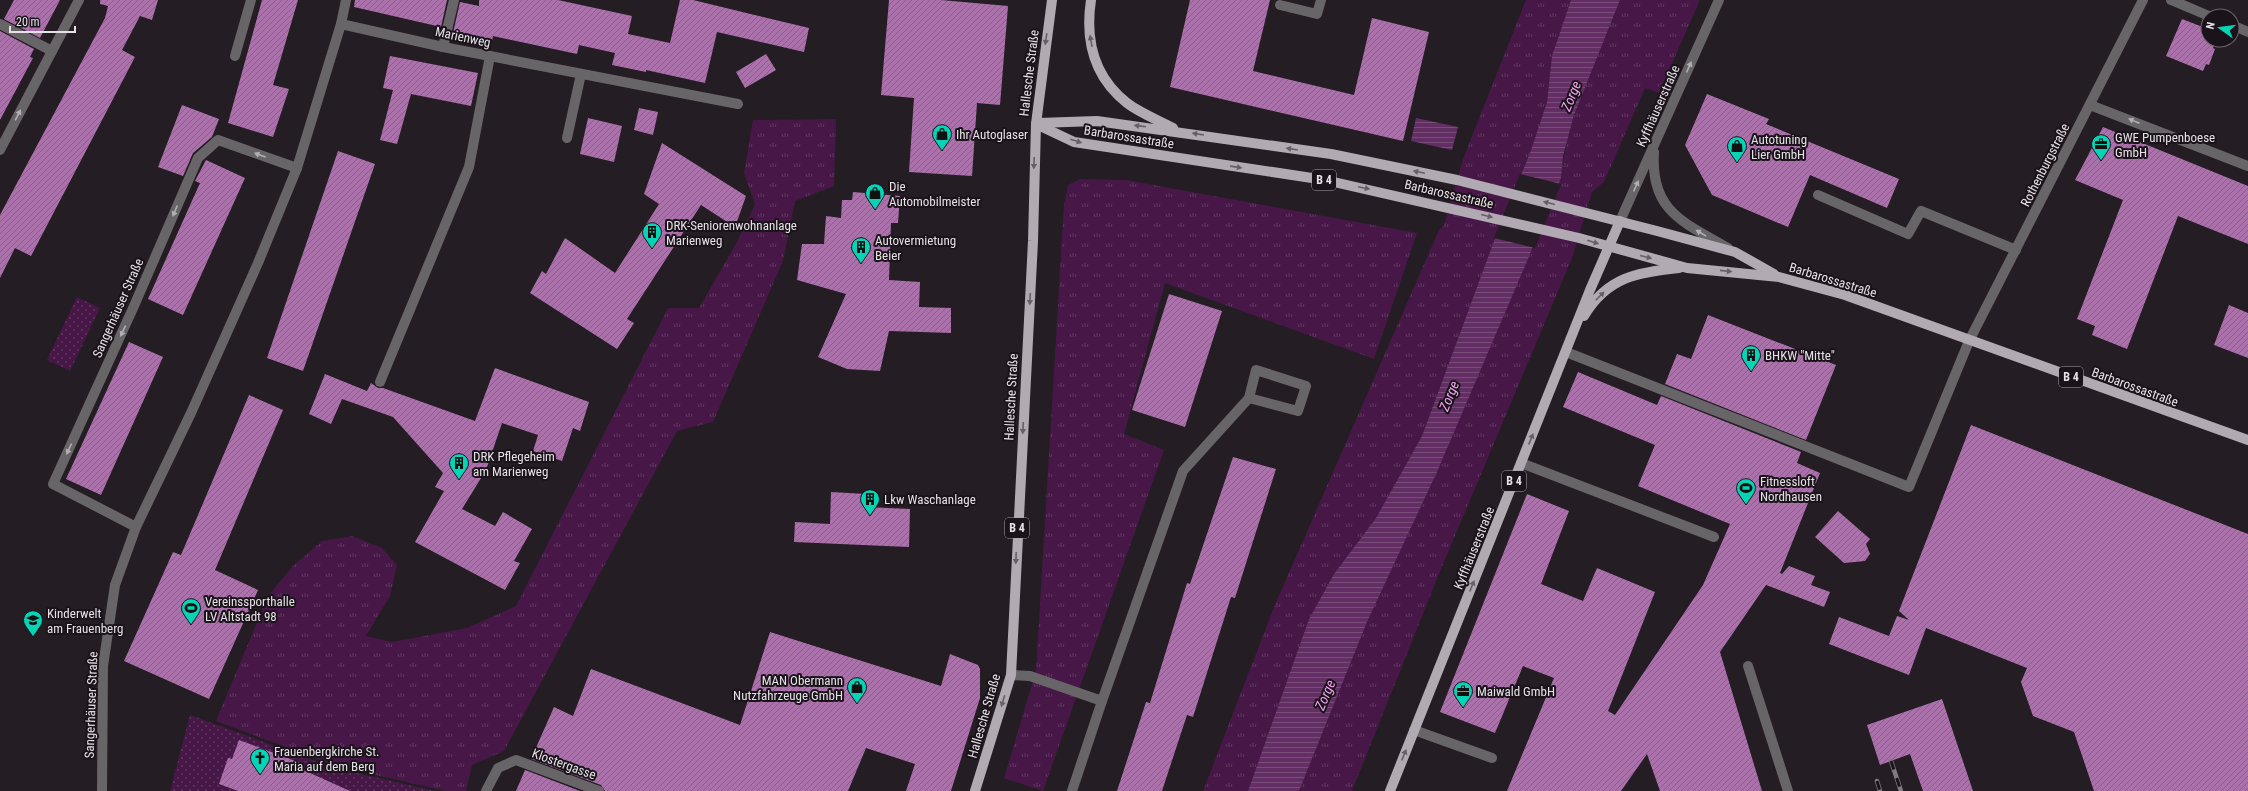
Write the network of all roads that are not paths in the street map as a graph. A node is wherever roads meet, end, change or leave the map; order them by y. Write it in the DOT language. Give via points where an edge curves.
graph roads {
  1 [pos="79,0"];
  2 [pos="251,0"];
  3 [pos="346,0"];
  4 [pos="454,0"];
  5 [pos="1052,0"];
  6 [pos="1091,0"];
  7 [pos="1320,0"];
  8 [pos="1718,0"];
  9 [pos="2143,0"];
  10 [pos="2171,0"];
  11 [pos="1280,6"];
  12 [pos="2200,12"];
  13 [pos="0,24"];
  14 [pos="341,24"];
  15 [pos="443,47"];
  16 [pos="52,51"];
  17 [pos="235,56"];
  18 [pos="490,56"];
  19 [pos="581,74"];
  20 [pos="738,104"];
  21 [pos="2090,105"];
  22 [pos="1036,124"];
  23 [pos="1178,131"];
  24 [pos="567,138"];
  25 [pos="1655,145"];
  26 [pos="0,150"];
  27 [pos="2248,166"];
  28 [pos="297,168"];
  29 [pos="1818,195"];
  30 [pos="1620,221"];
  31 [pos="1608,247"];
  32 [pos="2016,250"];
  33 [pos="1735,252"];
  34 [pos="1687,268"];
  35 [pos="1779,276"];
  36 [pos="1570,340"];
  37 [pos="1969,341"];
  38 [pos="1566,352"];
  39 [pos="380,382"];
  40 [pos="1249,398"];
  41 [pos="2248,440"];
  42 [pos="1521,463"];
  43 [pos="136,527"];
  44 [pos="1714,538"];
  45 [pos="1748,666"];
  46 [pos="1011,675"];
  47 [pos="1102,701"];
  48 [pos="1414,730"];
  49 [pos="1492,758"];
  50 [pos="102,791"];
  51 [pos="486,791"];
  52 [pos="599,791"];
  53 [pos="975,791"];
  54 [pos="1072,791"];
  55 [pos="1390,791"];
  56 [pos="1788,791"];
  1 -- 16 [label="street"];
  2 -- 17 [label="street"];
  3 -- 14 [label="street, Sangerhäuser Straße"];
  4 -- 15 [label="street"];
  5 -- 22 [label="main road, Hallesche Straße, one-way"];
  23 -- 6 [label="main road, one-way" via="1128,104 1110,88 1095,62 1088,20"];
  7 -- 11 [label="street" via="1318,14"];
  25 -- 8 [label="street, Kyffhäuserstraße, one-way"];
  9 -- 21 [label="street, Rothenburgstraße"];
  10 -- 12 [label="street"];
  13 -- 16 [label="street"];
  14 -- 15 [label="street, Marienweg"];
  14 -- 28 [label="street, Sangerhäuser Straße"];
  15 -- 18 [label="street, Marienweg"];
  26 -- 16 [label="street, one-way"];
  18 -- 19 [label="street, Marienweg"];
  18 -- 39 [label="street" via="469,167"];
  19 -- 20 [label="street, Marienweg"];
  19 -- 24 [label="street"];
  27 -- 21 [label="street, one-way"];
  21 -- 32 [label="street, Rothenburgstraße"];
  23 -- 22 [label="main road, Barbarossastraße / B 4, one-way" via="1097,121"];
  22 -- 31 [label="main road, Barbarossastraße / B 4, one-way" via="1074,142 1325,180 1449,207"];
  22 -- 46 [label="main road, Hallesche Straße / B 4, one-way" via="1033,241"];
  30 -- 23 [label="main road, Barbarossastraße / B 4, one-way" via="1457,180 1331,154"];
  30 -- 25 [label="street, Kyffhäuserstraße, one-way"];
  33 -- 25 [label="street, Barbarossastraße, one-way" via="1686,223 1669,209 1655,182"];
  28 -- 43 [label="street, Sangerhäuser Straße" via="255,270"];
  28 -- 43 [label="street, Sangerhäuser Straße, one-way" via="218,140 198,158 53,484"];
  29 -- 32 [label="street" via="1908,234 1921,211"];
  30 -- 31 [label="main road, Kyffhäuserstraße"];
  30 -- 33 [label="main road, Barbarossastraße / B 4"];
  31 -- 34 [label="main road, Barbarossastraße / B 4, one-way"];
  31 -- 36 [label="main road, Kyffhäuserstraße"];
  32 -- 37 [label="street, Rothenburgstraße"];
  33 -- 35 [label="main road, Barbarossastraße / B 4"];
  34 -- 35 [label="main road, Barbarossastraße / B 4, one-way"];
  36 -- 34 [label="main road, B 4, one-way" via="1592,304 1616,282 1652,271"];
  35 -- 37 [label="main road, Barbarossastraße / B 4" via="1845,295"];
  36 -- 38 [label="main road, Kyffhäuserstraße / B 4"];
  37 -- 38 [label="street" via="1910,487"];
  37 -- 41 [label="main road, Barbarossastraße / B 4"];
  42 -- 38 [label="main road, Kyffhäuserstraße / B 4, one-way"];
  40 -- 40 [label="street" via="1298,411 1306,386 1256,370"];
  40 -- 47 [label="street" via="1183,471"];
  42 -- 44 [label="street"];
  48 -- 42 [label="main road, Kyffhäuserstraße / B 4, one-way"];
  43 -- 50 [label="street, Sangerhäuser Straße" via="115,585 103,666"];
  45 -- 56 [label="street"];
  46 -- 47 [label="street" via="1030,676"];
  46 -- 53 [label="main road, Hallesche Straße / B 4, one-way"];
  47 -- 54 [label="street"];
  48 -- 49 [label="street"];
  55 -- 48 [label="main road, Kyffhäuserstraße / B 4, one-way"];
  51 -- 52 [label="street, Klostergasse" via="498,768 516,760"];
}
